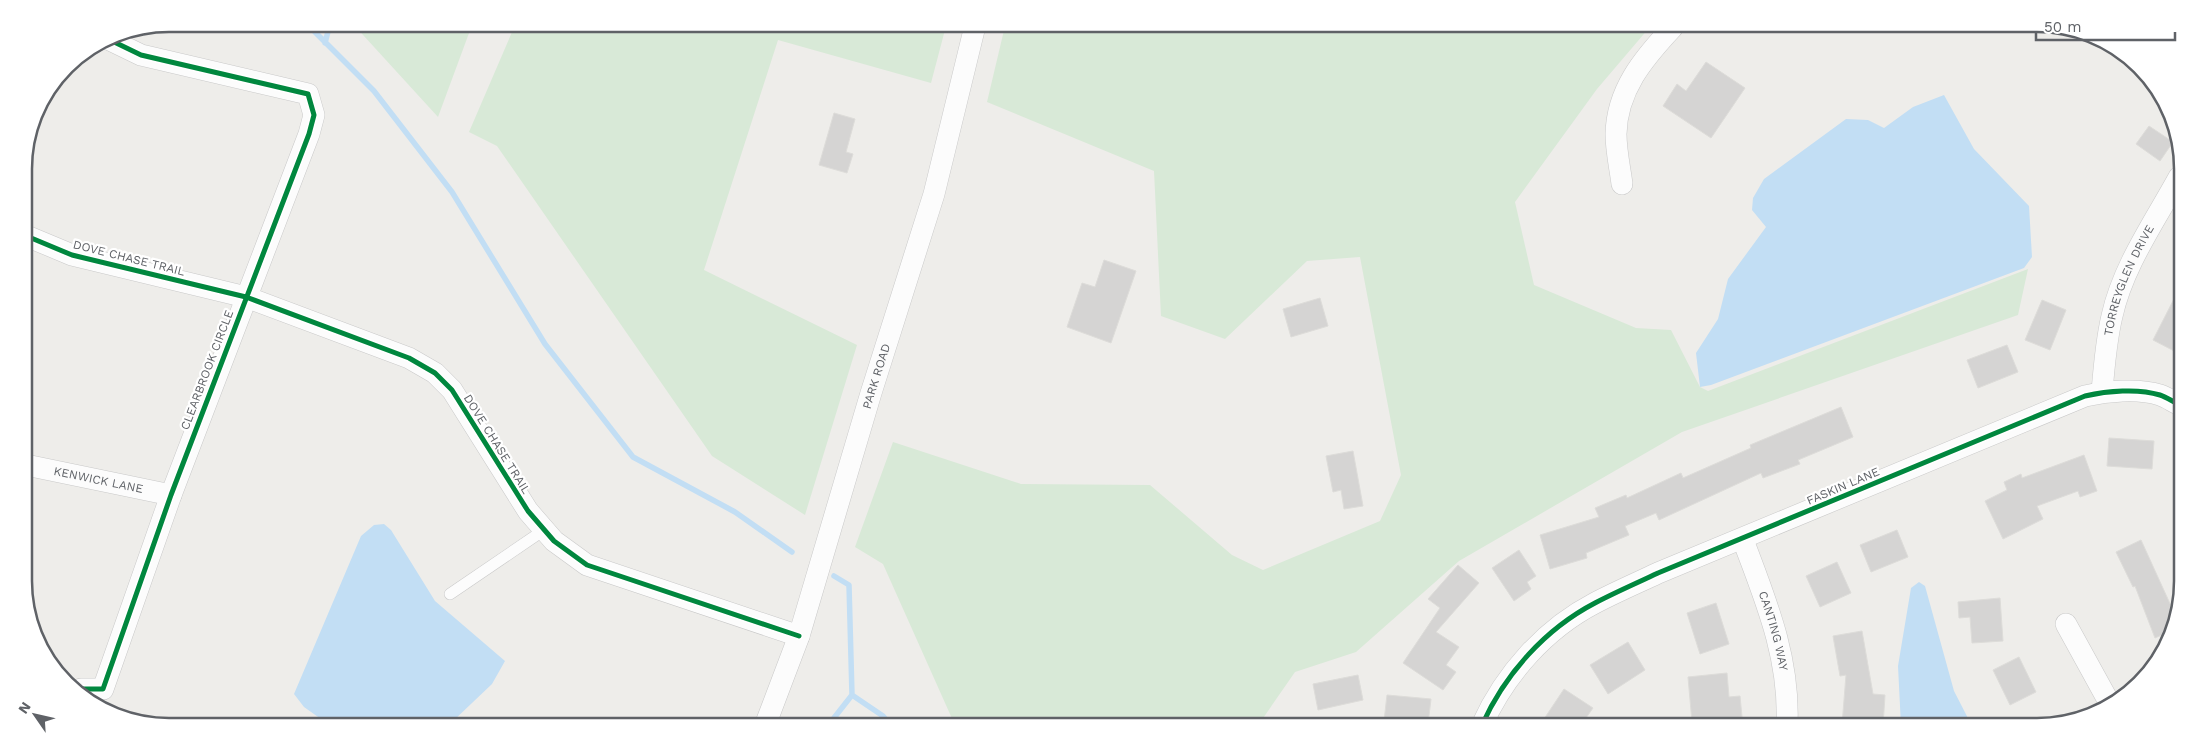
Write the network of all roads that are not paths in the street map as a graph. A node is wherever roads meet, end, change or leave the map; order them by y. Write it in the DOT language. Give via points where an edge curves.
graph roads {
  1 [pos="973,33"];
  2 [pos="1668,33"];
  3 [pos="117,43"];
  4 [pos="1622,184"];
  5 [pos="2174,186"];
  6 [pos="33,239"];
  7 [pos="246,297"];
  8 [pos="2102,392"];
  9 [pos="2174,402"];
  10 [pos="33,465"];
  11 [pos="171,495"];
  12 [pos="544,530"];
  13 [pos="1743,540"];
  14 [pos="450,594"];
  15 [pos="2066,624"];
  16 [pos="799,636"];
  17 [pos="87,689"];
  18 [pos="2107,698"];
  19 [pos="1485,717"];
  20 [pos="1787,717"];
  21 [pos="768,718"];
  1 -- 16 [label="street, PARK ROAD" via="934,194"];
  2 -- 4 [label="street" via="1629,80 1622,98 1616,136"];
  3 -- 7 [label="street, CLEARBROOK CIRCLE" via="142,55 308,94 314,115 309,134"];
  5 -- 8 [label="street, TORREYGLEN DRIVE" via="2119,292 2112,315"];
  6 -- 7 [label="street, DOVE CHASE TRAIL" via="72,255"];
  7 -- 11 [label="street, CLEARBROOK CIRCLE"];
  7 -- 12 [label="street, DOVE CHASE TRAIL" via="409,358 435,373 452,390 528,511"];
  8 -- 9 [label="street, FASKIN LANE" via="2159,395"];
  8 -- 13 [label="street, FASKIN LANE" via="2084,396 1997,431"];
  10 -- 11 [label="street, KENWICK LANE"];
  11 -- 17 [label="street, CLEARBROOK CIRCLE" via="103,688"];
  12 -- 14 [label="lane"];
  12 -- 16 [label="street, DOVE CHASE TRAIL" via="587,565"];
  13 -- 19 [label="street, FASKIN LANE" via="1658,573 1574,616 1521,663"];
  13 -- 20 [label="street, CANTING WAY" via="1779,643"];
  15 -- 18 [label="street"];
  16 -- 21 [label="street, PARK ROAD"];
}
